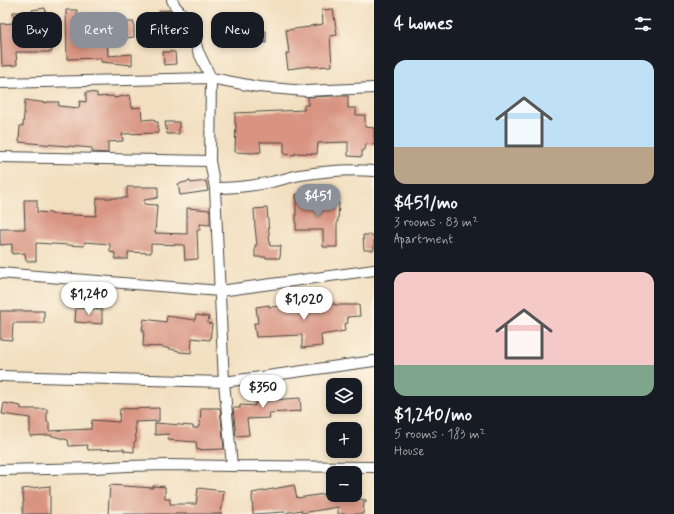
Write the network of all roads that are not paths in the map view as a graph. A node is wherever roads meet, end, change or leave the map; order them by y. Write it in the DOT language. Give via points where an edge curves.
graph roads {
  1 [pos="172,0"];
  2 [pos="211,78"];
  3 [pos="0,83"];
  4 [pos="374,88"];
  5 [pos="0,157"];
  6 [pos="210,161"];
  7 [pos="374,171"];
  8 [pos="215,188"];
  9 [pos="374,270"];
  10 [pos="0,273"];
  11 [pos="220,291"];
  12 [pos="374,361"];
  13 [pos="0,376"];
  14 [pos="224,382"];
  15 [pos="232,466"];
  16 [pos="374,467"];
  17 [pos="0,470"];
  1 -- 2 [label="street" via="185,17"];
  2 -- 3 [label="street"];
  2 -- 4 [label="street" via="258,87 306,91"];
  2 -- 6 [label="street"];
  5 -- 6 [label="street"];
  6 -- 8 [label="street"];
  7 -- 8 [label="street" via="317,172 270,182"];
  8 -- 11 [label="street"];
  9 -- 11 [label="street"];
  10 -- 11 [label="street"];
  11 -- 14 [label="street"];
  12 -- 14 [label="street"];
  13 -- 14 [label="street"];
  14 -- 15 [label="street"];
  15 -- 16 [label="street"];
  15 -- 17 [label="street" via="168,465"];
}
